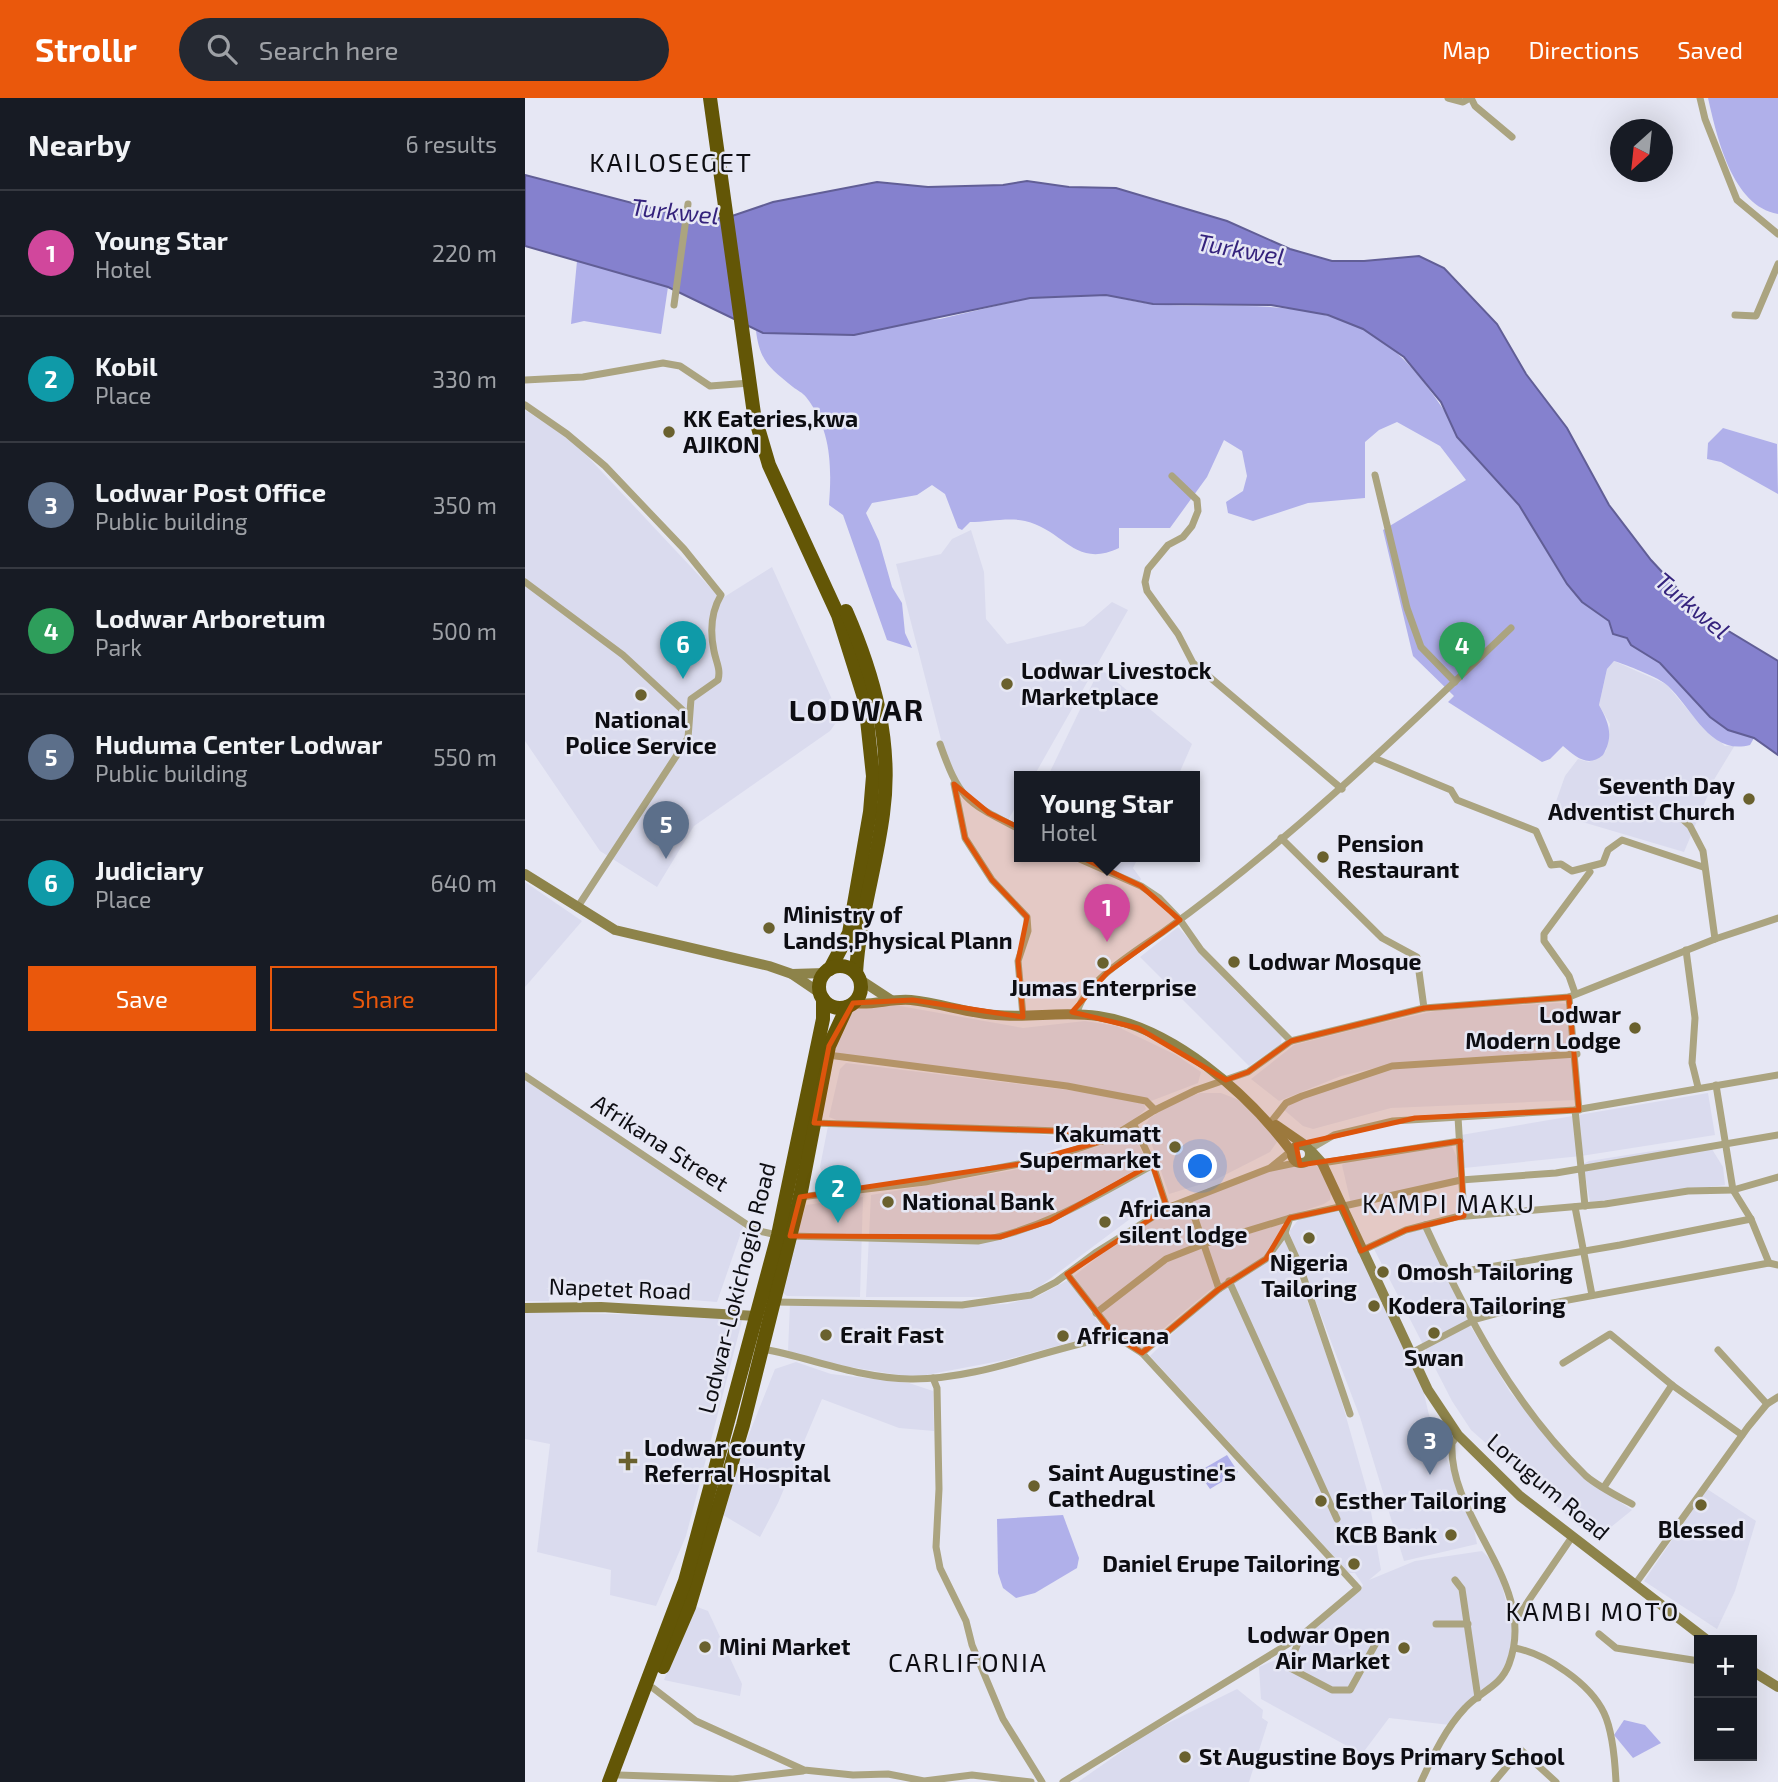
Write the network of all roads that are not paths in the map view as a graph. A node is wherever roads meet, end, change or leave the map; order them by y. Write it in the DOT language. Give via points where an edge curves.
graph roads {
  1 [pos="710,98"];
  2 [pos="1448,98"];
  3 [pos="1470,98"];
  4 [pos="1700,98"];
  5 [pos="1512,137"];
  6 [pos="688,204"];
  7 [pos="1778,234"];
  8 [pos="1778,264"];
  9 [pos="674,305"];
  10 [pos="1735,315"];
  11 [pos="525,380"];
  12 [pos="750,383"];
  13 [pos="525,405"];
  14 [pos="1375,475"];
  15 [pos="1172,476"];
  16 [pos="815,562"];
  17 [pos="525,582"];
  18 [pos="1511,628"];
  19 [pos="1455,682"];
  20 [pos="689,716"];
  21 [pos="940,744"];
  22 [pos="1374,758"];
  23 [pos="954,784"];
  24 [pos="1342,789"];
  25 [pos="1680,817"];
  26 [pos="1014,826"];
  27 [pos="1281,838"];
  28 [pos="1087,862"];
  29 [pos="1703,867"];
  30 [pos="1590,872"];
  31 [pos="525,874"];
  32 [pos="577,908"];
  33 [pos="1778,918"];
  34 [pos="1180,919"];
  35 [pos="1716,939"];
  36 [pos="1686,950"];
  37 [pos="828,971"];
  38 [pos="792,974"];
  39 [pos="857,976"];
  40 [pos="1572,995"];
  41 [pos="821,996"];
  42 [pos="891,1000"];
  43 [pos="850,1005"];
  44 [pos="1424,1008"];
  45 [pos="1077,1015"];
  46 [pos="1023,1016"];
  47 [pos="1291,1041"];
  48 [pos="1577,1054"];
  49 [pos="827,1055"];
  50 [pos="1778,1075"];
  51 [pos="525,1076"];
  52 [pos="1226,1080"];
  53 [pos="1716,1086"];
  54 [pos="1698,1087"];
  55 [pos="1155,1110"];
  56 [pos="1577,1110"];
  57 [pos="1458,1117"];
  58 [pos="1268,1120"];
  59 [pos="814,1123"];
  60 [pos="1134,1125"];
  61 [pos="1778,1135"];
  62 [pos="1102,1141"];
  63 [pos="1460,1141"];
  64 [pos="1725,1145"];
  65 [pos="1309,1148"];
  66 [pos="1291,1151"];
  67 [pos="1302,1162"];
  68 [pos="1321,1163"];
  69 [pos="1153,1165"];
  70 [pos="1270,1168"];
  71 [pos="1582,1168"];
  72 [pos="1778,1177"];
  73 [pos="1328,1180"];
  74 [pos="1461,1180"];
  75 [pos="1733,1190"];
  76 [pos="800,1197"];
  77 [pos="1189,1201"];
  78 [pos="1585,1206"];
  79 [pos="1343,1207"];
  80 [pos="1575,1207"];
  81 [pos="1167,1208"];
  82 [pos="1464,1216"];
  83 [pos="1290,1217"];
  84 [pos="1751,1219"];
  85 [pos="1425,1225"];
  86 [pos="1285,1233"];
  87 [pos="784,1235"];
  88 [pos="1204,1244"];
  89 [pos="1361,1251"];
  90 [pos="1583,1251"];
  91 [pos="1769,1263"];
  92 [pos="1778,1265"];
  93 [pos="1067,1274"];
  94 [pos="1448,1274"];
  95 [pos="1229,1281"];
  96 [pos="1219,1289"];
  97 [pos="1592,1294"];
  98 [pos="774,1302"];
  99 [pos="525,1308"];
  100 [pos="1096,1313"];
  101 [pos="756,1316"];
  102 [pos="1472,1323"];
  103 [pos="1115,1336"];
  104 [pos="763,1349"];
  105 [pos="1717,1350"];
  106 [pos="1142,1353"];
  107 [pos="1411,1353"];
  108 [pos="1563,1363"];
  109 [pos="933,1378"];
  110 [pos="1672,1385"];
  111 [pos="1778,1397"];
  112 [pos="1767,1404"];
  113 [pos="1350,1414"];
  114 [pos="1742,1434"];
  115 [pos="1458,1435"];
  116 [pos="1604,1487"];
  117 [pos="1632,1504"];
  118 [pos="1336,1519"];
  119 [pos="1572,1537"];
  120 [pos="1455,1580"];
  121 [pos="1636,1584"];
  122 [pos="1516,1619"];
  123 [pos="1436,1624"];
  124 [pos="1468,1624"];
  125 [pos="1599,1634"];
  126 [pos="1701,1635"];
  127 [pos="1301,1636"];
  128 [pos="1376,1643"];
  129 [pos="1515,1648"];
  130 [pos="1694,1660"];
  131 [pos="1757,1674"];
  132 [pos="1778,1686"];
  133 [pos="653,1688"];
  134 [pos="1478,1698"];
  135 [pos="804,1770"];
  136 [pos="817,1773"];
  137 [pos="1002,1779"];
  138 [pos="615,1780"];
  139 [pos="817,1782"];
  140 [pos="1031,1782"];
  141 [pos="1042,1782"];
  142 [pos="1063,1782"];
  143 [pos="1421,1782"];
  144 [pos="1494,1782"];
  145 [pos="1556,1782"];
  146 [pos="1616,1782"];
  1 -- 12 [label="highway"];
  2 -- 3 [label="street" via="1463,102"];
  3 -- 5 [label="street"];
  4 -- 7 [label="street" via="1737,200"];
  6 -- 9 [label="street"];
  8 -- 10 [label="street" via="1756,316"];
  11 -- 12 [label="street" via="583,377 663,363 680,366 710,386"];
  12 -- 16 [label="highway" via="769,466"];
  13 -- 20 [label="street" via="605,466 721,595 712,620 718,680 694,695"];
  14 -- 19 [label="street" via="1406,608 1421,647"];
  15 -- 24 [label="street" via="1198,500 1198,511 1188,532 1168,545 1148,569 1147,591 1193,663"];
  16 -- 37 [label="highway" via="852,651 865,701 873,776 849,933"];
  16 -- 39 [label="highway" via="841,600 866,658 879,700 883,739 884,812 857,947"];
  17 -- 20 [label="street" via="623,655"];
  18 -- 19 [label="street"];
  19 -- 22 [label="street"];
  20 -- 32 [label="street" via="688,738"];
  21 -- 23 [label="street"];
  22 -- 24 [label="street"];
  22 -- 29 [label="street" via="1451,790 1457,800 1536,831 1551,865 1561,864 1572,871 1603,863 1608,850 1622,840"];
  23 -- 26 [label="street" via="975,805"];
  23 -- 46 [label="street" via="965,838 992,880 1027,917 1028,930 1018,961"];
  24 -- 27 [label="street"];
  25 -- 29 [label="street" via="1700,841"];
  27 -- 34 [label="street"];
  27 -- 44 [label="street" via="1360,919 1382,938 1417,957"];
  28 -- 34 [label="street" via="1141,886"];
  29 -- 35 [label="street"];
  30 -- 40 [label="street" via="1544,934 1544,941 1569,976"];
  31 -- 32 [label="main road"];
  32 -- 38 [label="main road" via="625,933"];
  33 -- 35 [label="street"];
  34 -- 45 [label="street" via="1098,981"];
  34 -- 47 [label="street" via="1201,950"];
  35 -- 36 [label="street"];
  36 -- 40 [label="street"];
  36 -- 54 [label="street" via="1695,1018 1692,1063"];
  37 -- 38 [label="main road"];
  37 -- 39 [label="highway" via="844,967"];
  37 -- 41 [label="highway" via="819,986"];
  38 -- 41 [label="main road"];
  39 -- 42 [label="main road"];
  39 -- 43 [label="highway" via="860,992"];
  40 -- 44 [label="street"];
  40 -- 48 [label="street"];
  41 -- 43 [label="highway" via="834,1007"];
  41 -- 87 [label="highway, Lodwar-Lokichogio Road" via="823,1019"];
  42 -- 43 [label="main road"];
  42 -- 46 [label="main road"];
  43 -- 49 [label="highway, Lodwar-Lokichogio Road"];
  44 -- 47 [label="street"];
  45 -- 46 [label="main road"];
  45 -- 52 [label="main road" via="1138,1028"];
  47 -- 52 [label="street" via="1248,1072"];
  48 -- 56 [label="street"];
  48 -- 58 [label="street" via="1392,1066 1302,1096"];
  49 -- 55 [label="street" via="1067,1086 1146,1101"];
  49 -- 59 [label="highway, Lodwar-Lokichogio Road"];
  50 -- 53 [label="street"];
  51 -- 87 [label="street, Afrikana Street" via="755,1230"];
  52 -- 55 [label="street"];
  52 -- 58 [label="main road"];
  53 -- 54 [label="street"];
  53 -- 64 [label="street"];
  54 -- 56 [label="street"];
  55 -- 60 [label="street"];
  56 -- 57 [label="street"];
  56 -- 71 [label="street"];
  57 -- 63 [label="street"];
  57 -- 65 [label="street" via="1375,1124 1334,1135"];
  58 -- 65 [label="main road, Lorugum Road"];
  58 -- 66 [label="main road"];
  59 -- 62 [label="street" via="1059,1131"];
  59 -- 76 [label="highway, Lodwar-Lokichogio Road"];
  60 -- 62 [label="street"];
  60 -- 69 [label="street"];
  61 -- 64 [label="street"];
  62 -- 76 [label="street" via="1010,1166"];
  63 -- 68 [label="street"];
  63 -- 74 [label="street"];
  64 -- 71 [label="street"];
  64 -- 75 [label="street"];
  65 -- 66 [label="main road" via="1297,1145"];
  65 -- 67 [label="main road" via="1310,1158"];
  65 -- 68 [label="main road, Lorugum Road"];
  66 -- 67 [label="main road"];
  66 -- 70 [label="street"];
  67 -- 70 [label="street"];
  67 -- 73 [label="main road" via="1315,1166"];
  68 -- 73 [label="main road, Lorugum Road"];
  69 -- 81 [label="street"];
  69 -- 87 [label="street, Afrikana Street" via="1050,1221 1000,1237 978,1241"];
  70 -- 77 [label="street"];
  71 -- 74 [label="street"];
  71 -- 78 [label="street"];
  72 -- 75 [label="street"];
  73 -- 79 [label="main road, Lorugum Road"];
  74 -- 79 [label="street"];
  74 -- 82 [label="street"];
  75 -- 78 [label="street" via="1688,1191"];
  75 -- 84 [label="street"];
  76 -- 87 [label="highway, Lodwar-Lokichogio Road"];
  77 -- 81 [label="street"];
  77 -- 88 [label="street"];
  78 -- 80 [label="street"];
  79 -- 83 [label="street"];
  79 -- 89 [label="main road, Lorugum Road"];
  80 -- 82 [label="street"];
  80 -- 90 [label="street"];
  81 -- 93 [label="street"];
  82 -- 85 [label="street"];
  83 -- 86 [label="street"];
  83 -- 88 [label="street"];
  84 -- 90 [label="street"];
  84 -- 91 [label="street"];
  85 -- 89 [label="street"];
  85 -- 94 [label="street"];
  86 -- 95 [label="street" via="1266,1259"];
  86 -- 113 [label="street" via="1300,1264"];
  87 -- 98 [label="highway, Lodwar-Lokichogio Road"];
  87 -- 101 [label="highway, Lodwar-Lokichogio Road"];
  88 -- 96 [label="street"];
  88 -- 100 [label="street" via="1166,1259"];
  89 -- 107 [label="main road, Lorugum Road"];
  90 -- 94 [label="street"];
  90 -- 97 [label="street"];
  91 -- 92 [label="street"];
  91 -- 97 [label="street"];
  93 -- 98 [label="street" via="1031,1295 995,1302"];
  93 -- 100 [label="street"];
  94 -- 102 [label="street"];
  95 -- 96 [label="street"];
  95 -- 118 [label="street"];
  96 -- 106 [label="street"];
  97 -- 102 [label="street" via="1498,1313"];
  98 -- 104 [label="highway, Lodwar-Lokichogio Road"];
  99 -- 101 [label="main road, Napetet Road" via="601,1307"];
  100 -- 103 [label="street"];
  101 -- 138 [label="highway, Lodwar-Lokichogio Road" via="685,1581"];
  102 -- 107 [label="street"];
  102 -- 116 [label="street" via="1512,1390 1588,1477"];
  103 -- 106 [label="street"];
  103 -- 109 [label="street"];
  104 -- 109 [label="street" via="845,1370"];
  104 -- 133 [label="highway, Lodwar-Lokichogio Road" via="689,1607"];
  105 -- 112 [label="street"];
  106 -- 127 [label="street" via="1358,1585"];
  107 -- 115 [label="main road, Lorugum Road" via="1436,1404"];
  108 -- 110 [label="street" via="1610,1334"];
  109 -- 141 [label="street" via="937,1388 936,1547 940,1568 966,1621 1003,1719"];
  110 -- 114 [label="street"];
  110 -- 116 [label="street"];
  111 -- 112 [label="street"];
  112 -- 114 [label="street"];
  114 -- 121 [label="street"];
  115 -- 119 [label="main road, Lorugum Road" via="1503,1482"];
  115 -- 122 [label="street" via="1451,1443 1456,1475 1486,1547 1498,1563"];
  116 -- 117 [label="street"];
  119 -- 121 [label="main road, Lorugum Road"];
  119 -- 122 [label="street"];
  120 -- 124 [label="street" via="1462,1589"];
  121 -- 126 [label="main road, Lorugum Road"];
  122 -- 129 [label="street"];
  123 -- 124 [label="street"];
  124 -- 134 [label="street"];
  125 -- 130 [label="street" via="1616,1648"];
  127 -- 128 [label="street" via="1288,1667 1332,1690 1350,1690"];
  127 -- 142 [label="street"];
  129 -- 134 [label="street" via="1502,1680"];
  129 -- 146 [label="street" via="1536,1652 1594,1697 1605,1715"];
  131 -- 132 [label="main road"];
  133 -- 135 [label="street" via="695,1721"];
  133 -- 138 [label="highway, Lodwar-Lokichogio Road"];
  134 -- 143 [label="street" via="1457,1717"];
  135 -- 136 [label="street"];
  135 -- 138 [label="street" via="733,1779"];
  136 -- 137 [label="street" via="888,1773 924,1781 972,1775"];
  136 -- 139 [label="street"];
  137 -- 140 [label="street"];
  144 -- 145 [label="street" via="1521,1749"];
}
